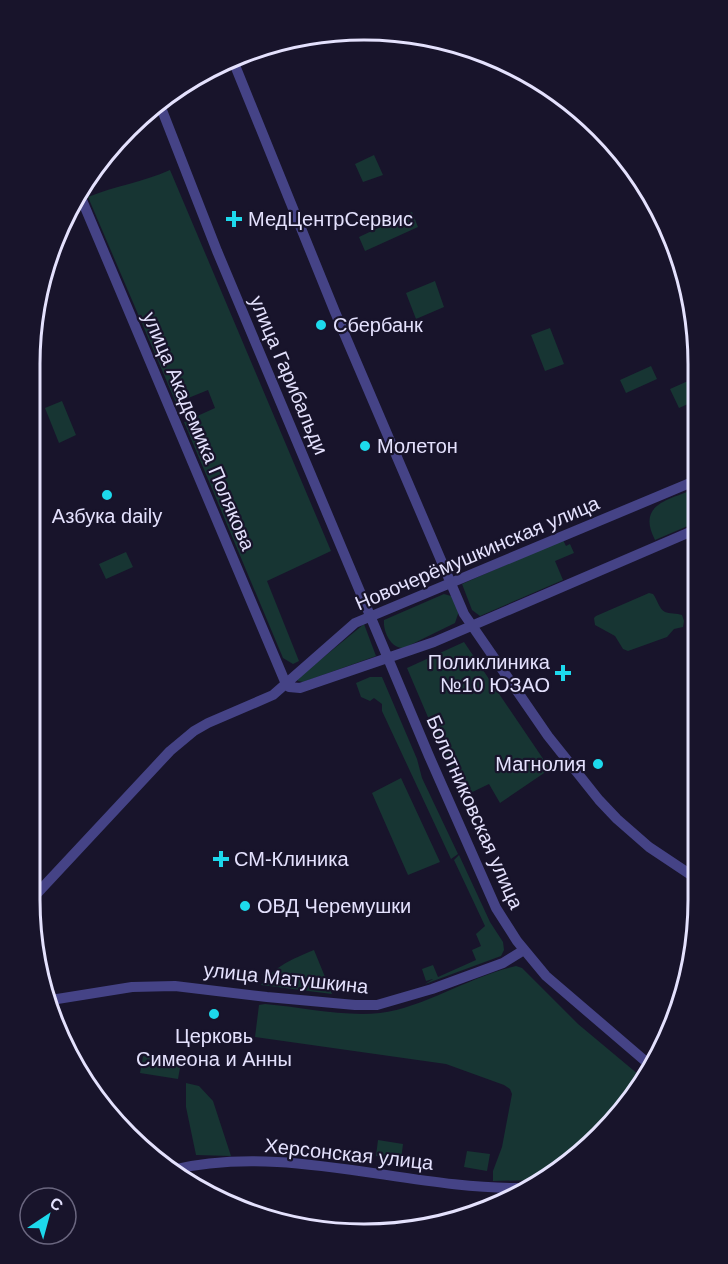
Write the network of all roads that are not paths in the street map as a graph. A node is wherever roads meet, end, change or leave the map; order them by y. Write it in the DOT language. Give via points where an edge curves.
graph roads {
  1 [pos="236,67"];
  2 [pos="162,111"];
  3 [pos="83,203"];
  4 [pos="688,484"];
  5 [pos="688,533"];
  6 [pos="450,584"];
  7 [pos="371,617"];
  8 [pos="471,624"];
  9 [pos="388,659"];
  10 [pos="286,684"];
  11 [pos="688,873"];
  12 [pos="40,890"];
  13 [pos="524,950"];
  14 [pos="57,999"];
  15 [pos="645,1061"];
  16 [pos="182,1167"];
  17 [pos="511,1188"];
  1 -- 6 [label="street"];
  2 -- 7 [label="street, улица Гарибальди"];
  3 -- 10 [label="street, улица Академика Полякова"];
  4 -- 6 [label="street, Новочерёмушкинская улица"];
  5 -- 8 [label="street"];
  6 -- 7 [label="street, Новочерёмушкинская улица"];
  6 -- 8 [label="street"];
  7 -- 9 [label="street, улица Гарибальди"];
  7 -- 10 [label="street, Новочерёмушкинская улица" via="351,626"];
  8 -- 9 [label="street"];
  8 -- 11 [label="street" via="548,736 599,800 650,846"];
  9 -- 10 [label="street" via="300,688"];
  9 -- 13 [label="street, Болотниковская улица" via="492,901"];
  10 -- 12 [label="street, Новочерёмушкинская улица" via="273,694 200,727 170,752"];
  13 -- 14 [label="street, улица Матушкина" via="494,966 377,1005 175,986 132,987"];
  13 -- 15 [label="street, Болотниковская улица" via="558,987"];
  16 -- 17 [label="street, Херсонская улица" via="230,1161 268,1162"];
}
